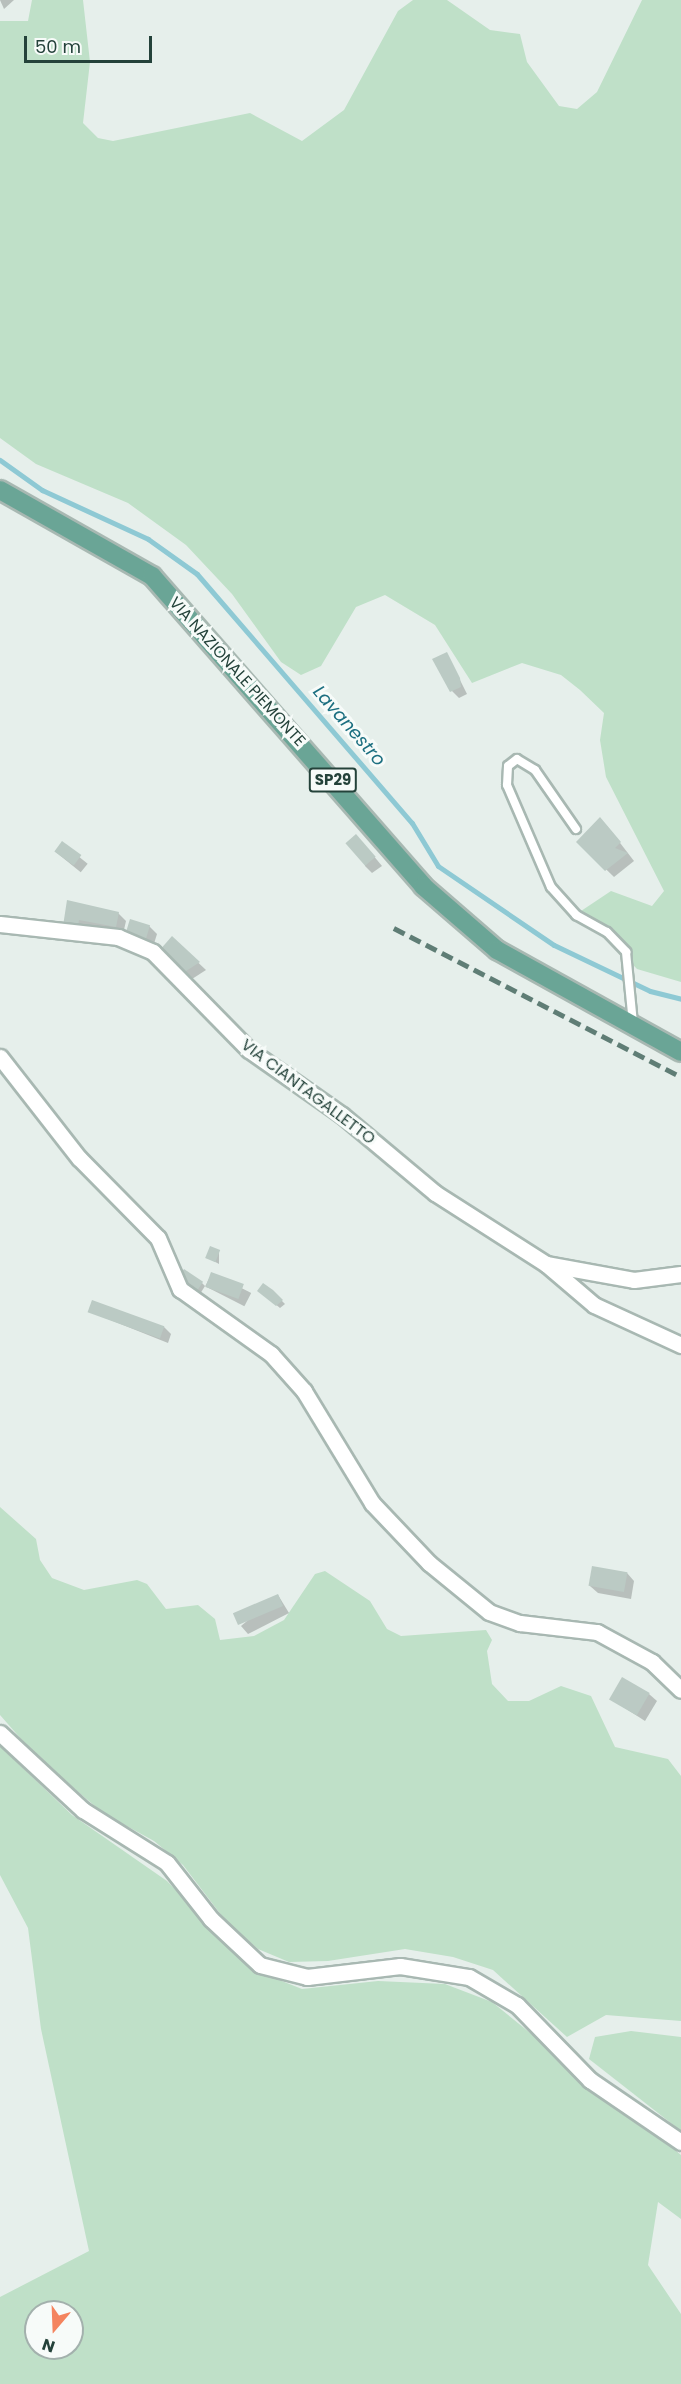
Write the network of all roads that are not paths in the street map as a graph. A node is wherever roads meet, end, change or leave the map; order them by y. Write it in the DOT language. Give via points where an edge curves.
graph roads {
  1 [pos="0,490"];
  2 [pos="576,829"];
  3 [pos="0,924"];
  4 [pos="633,1018"];
  5 [pos="681,1052"];
  6 [pos="0,1057"];
  7 [pos="546,1264"];
  8 [pos="681,1274"];
  9 [pos="681,1345"];
  10 [pos="681,1690"];
  11 [pos="0,1733"];
  12 [pos="681,2142"];
  1 -- 4 [label="main road, VIA NAZIONALE PIEMONTE / SP29" via="152,576 423,886 496,950"];
  2 -- 4 [label="lane" via="535,770 517,759 508,766 507,785 551,887 576,915 620,944 630,969"];
  3 -- 7 [label="street, VIA CIANTAGALLETTO" via="118,937 153,952 249,1050 342,1115 435,1193"];
  4 -- 5 [label="main road, VIA NAZIONALE PIEMONTE / SP29"];
  6 -- 10 [label="street" via="79,1158 158,1238 180,1289 271,1354 304,1391 372,1503 429,1563 489,1612 520,1623 597,1632 652,1662"];
  7 -- 8 [label="street, VIA CIANTAGALLETTO" via="634,1280"];
  7 -- 9 [label="street, VIA CIANTAGALLETTO" via="594,1305"];
  11 -- 12 [label="street" via="83,1810 167,1863 211,1919 260,1965 307,1977 400,1966 470,1977 517,2005 590,2080"];
}
